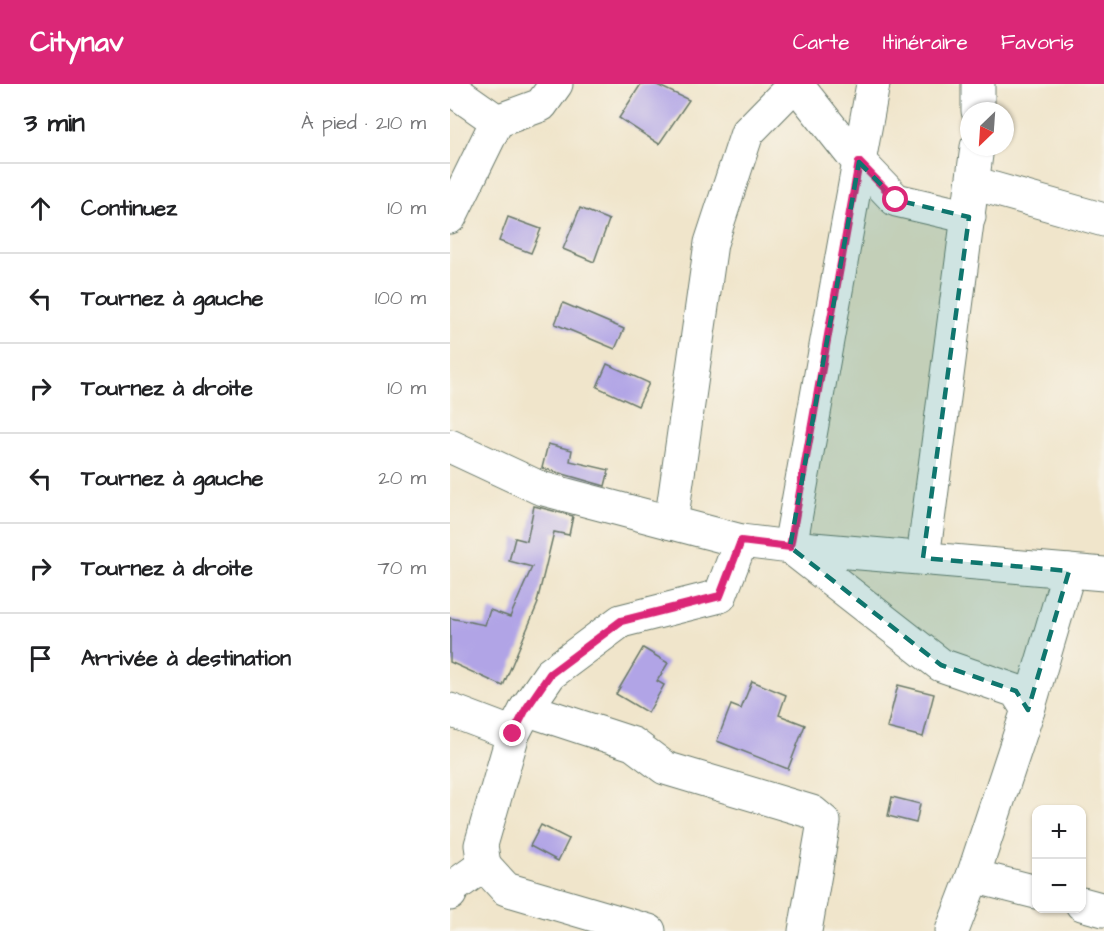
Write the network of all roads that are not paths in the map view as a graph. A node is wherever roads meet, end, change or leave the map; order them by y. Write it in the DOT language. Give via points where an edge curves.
graph roads {
  1 [pos="556,84"];
  2 [pos="795,84"];
  3 [pos="873,84"];
  4 [pos="978,84"];
  5 [pos="450,88"];
  6 [pos="978,102"];
  7 [pos="497,121"];
  8 [pos="976,156"];
  9 [pos="859,162"];
  10 [pos="973,183"];
  11 [pos="450,217"];
  12 [pos="969,217"];
  13 [pos="1104,220"];
  14 [pos="450,446"];
  15 [pos="670,523"];
  16 [pos="741,541"];
  17 [pos="790,547"];
  18 [pos="922,558"];
  19 [pos="1070,571"];
  20 [pos="1104,574"];
  21 [pos="450,710"];
  22 [pos="1028,710"];
  23 [pos="520,721"];
  24 [pos="484,865"];
  25 [pos="973,876"];
  26 [pos="1032,891"];
  27 [pos="450,894"];
  28 [pos="1086,905"];
  29 [pos="1104,910"];
  30 [pos="579,921"];
  31 [pos="649,931"];
  32 [pos="805,931"];
  33 [pos="952,931"];
  1 -- 7 [label="street" via="541,105"];
  2 -- 9 [label="street"];
  2 -- 15 [label="street" via="747,132 711,243"];
  3 -- 9 [label="street"];
  4 -- 6 [label="street"];
  5 -- 7 [label="street"];
  7 -- 11 [label="street"];
  8 -- 10 [label="street"];
  9 -- 12 [label="street" via="896,200"];
  9 -- 17 [label="street"];
  10 -- 12 [label="street"];
  10 -- 13 [label="street"];
  12 -- 18 [label="street"];
  14 -- 15 [label="street" via="540,489"];
  15 -- 16 [label="street"];
  16 -- 17 [label="street"];
  16 -- 23 [label="street" via="720,596 621,621 550,674"];
  17 -- 18 [label="street"];
  17 -- 22 [label="street" via="941,665 1016,691"];
  18 -- 19 [label="street"];
  19 -- 20 [label="street"];
  19 -- 22 [label="street"];
  21 -- 23 [label="street"];
  22 -- 25 [label="street"];
  23 -- 24 [label="street" via="481,845"];
  23 -- 32 [label="street" via="633,744 665,768 812,812 824,822"];
  24 -- 27 [label="street"];
  24 -- 30 [label="street" via="506,889"];
  25 -- 26 [label="street"];
  25 -- 33 [label="street"];
  28 -- 29 [label="street"];
  30 -- 31 [label="street"];
}
